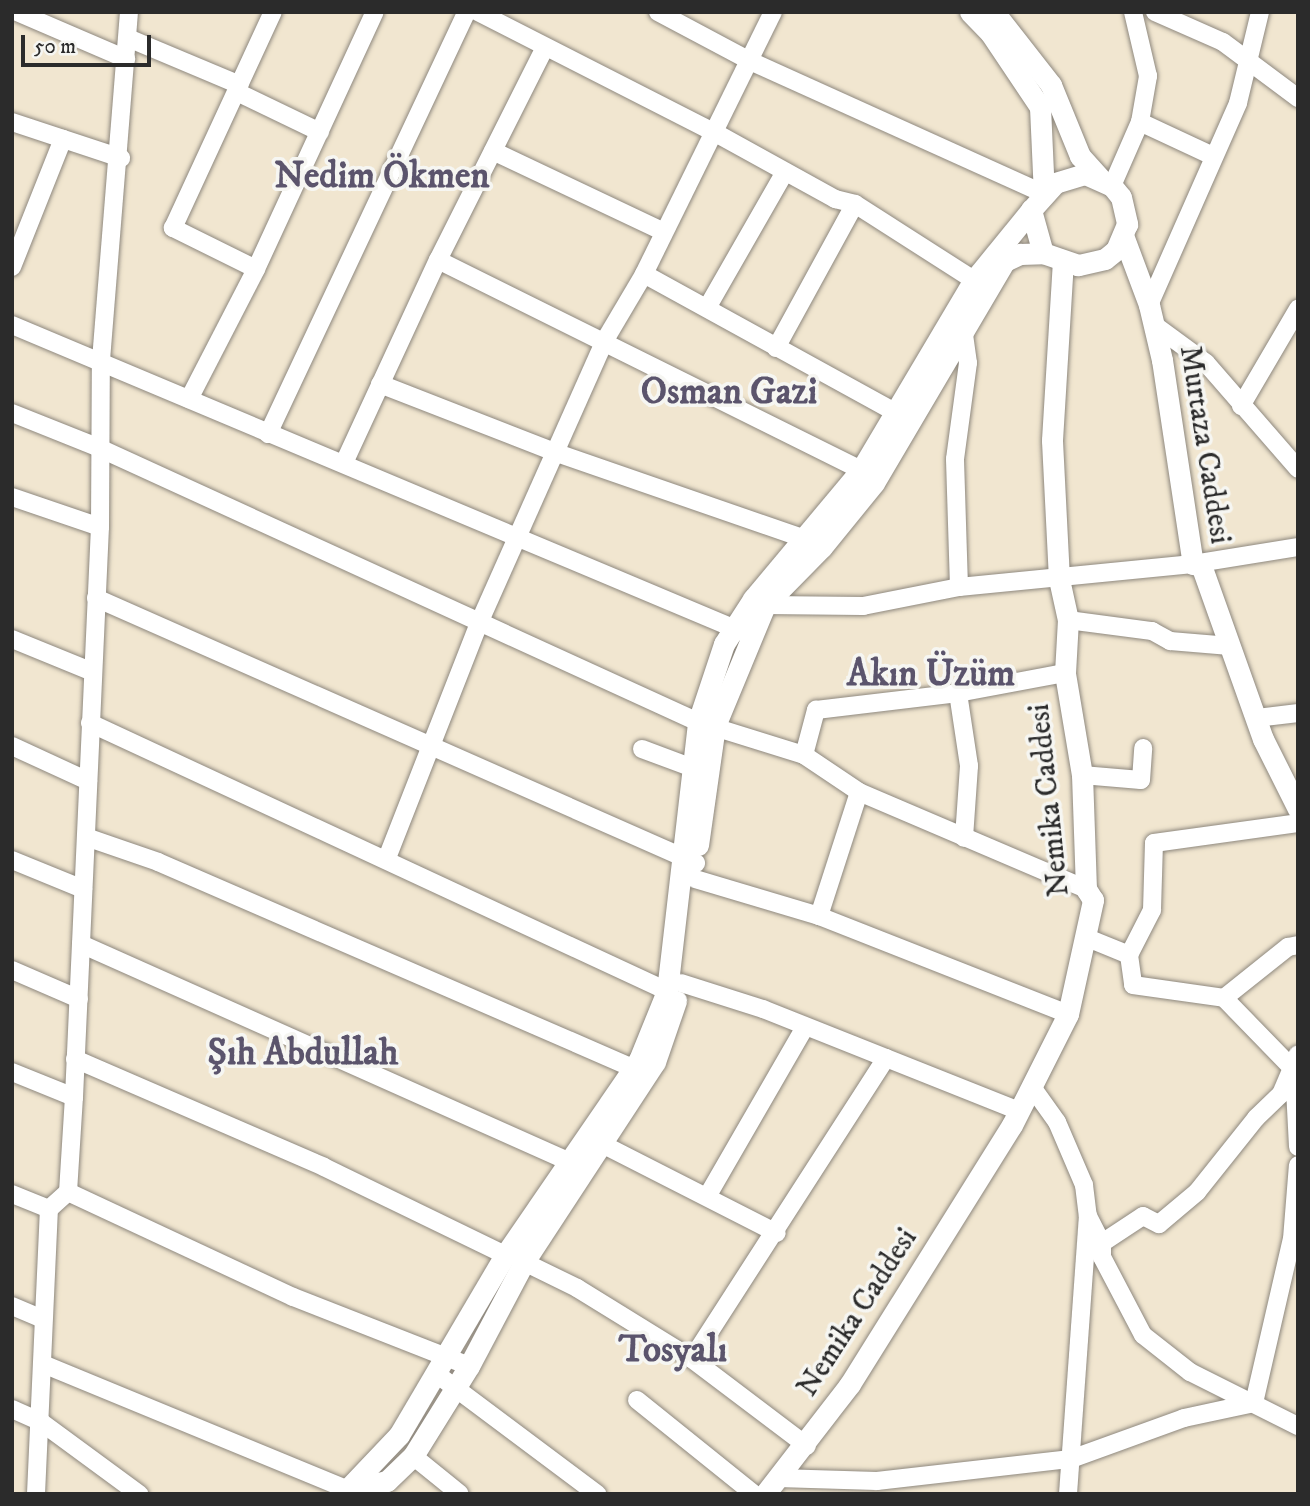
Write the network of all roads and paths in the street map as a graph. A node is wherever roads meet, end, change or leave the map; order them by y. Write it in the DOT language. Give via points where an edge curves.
graph roads {
  1 [pos="17,12"];
  2 [pos="129,12"];
  3 [pos="273,12"];
  4 [pos="375,12"];
  5 [pos="467,12"];
  6 [pos="478,12"];
  7 [pos="657,12"];
  8 [pos="773,12"];
  9 [pos="970,12"];
  10 [pos="994,12"];
  11 [pos="1133,12"];
  12 [pos="1155,12"];
  13 [pos="1260,12"];
  14 [pos="128,37"];
  15 [pos="545,47"];
  16 [pos="126,59"];
  17 [pos="750,61"];
  18 [pos="1248,63"];
  19 [pos="238,89"];
  20 [pos="1298,98"];
  21 [pos="12,122"];
  22 [pos="1140,122"];
  23 [pos="712,131"];
  24 [pos="320,132"];
  25 [pos="63,139"];
  26 [pos="493,151"];
  27 [pos="1213,156"];
  28 [pos="121,158"];
  29 [pos="785,172"];
  30 [pos="1106,182"];
  31 [pos="1037,202"];
  32 [pos="855,204"];
  33 [pos="664,232"];
  34 [pos="1124,238"];
  35 [pos="1053,257"];
  36 [pos="438,260"];
  37 [pos="12,267"];
  38 [pos="256,269"];
  39 [pos="644,274"];
  40 [pos="974,279"];
  41 [pos="707,307"];
  42 [pos="1298,309"];
  43 [pos="1151,314"];
  44 [pos="13,327"];
  45 [pos="963,329"];
  46 [pos="605,340"];
  47 [pos="776,348"];
  48 [pos="101,360"];
  49 [pos="380,384"];
  50 [pos="189,399"];
  51 [pos="1241,406"];
  52 [pos="12,412"];
  53 [pos="895,412"];
  54 [pos="268,434"];
  55 [pos="97,447"];
  56 [pos="554,452"];
  57 [pos="1296,459"];
  58 [pos="344,463"];
  59 [pos="861,470"];
  60 [pos="12,497"];
  61 [pos="100,527"];
  62 [pos="518,536"];
  63 [pos="805,539"];
  64 [pos="1298,547"];
  65 [pos="1193,564"];
  66 [pos="1059,579"];
  67 [pos="959,587"];
  68 [pos="96,598"];
  69 [pos="765,605"];
  70 [pos="1068,620"];
  71 [pos="479,622"];
  72 [pos="742,632"];
  73 [pos="12,639"];
  74 [pos="1230,646"];
  75 [pos="93,672"];
  76 [pos="1065,673"];
  77 [pos="958,693"];
  78 [pos="1298,713"];
  79 [pos="1256,718"];
  80 [pos="90,723"];
  81 [pos="707,724"];
  82 [pos="432,744"];
  83 [pos="12,746"];
  84 [pos="1143,748"];
  85 [pos="642,749"];
  86 [pos="804,755"];
  87 [pos="692,768"];
  88 [pos="1082,775"];
  89 [pos="88,781"];
  90 [pos="859,792"];
  91 [pos="1298,808"];
  92 [pos="1298,823"];
  93 [pos="86,837"];
  94 [pos="964,838"];
  95 [pos="387,858"];
  96 [pos="12,860"];
  97 [pos="691,867"];
  98 [pos="83,889"];
  99 [pos="1086,889"];
  100 [pos="819,916"];
  101 [pos="1085,937"];
  102 [pos="81,944"];
  103 [pos="1298,945"];
  104 [pos="1129,955"];
  105 [pos="12,970"];
  106 [pos="674,987"];
  107 [pos="1224,998"];
  108 [pos="79,999"];
  109 [pos="1068,1014"];
  110 [pos="804,1029"];
  111 [pos="886,1058"];
  112 [pos="75,1059"];
  113 [pos="1296,1062"];
  114 [pos="633,1068"];
  115 [pos="12,1072"];
  116 [pos="1032,1087"];
  117 [pos="74,1097"];
  118 [pos="1019,1111"];
  119 [pos="602,1144"];
  120 [pos="1298,1147"];
  121 [pos="568,1161"];
  122 [pos="1298,1165"];
  123 [pos="68,1192"];
  124 [pos="12,1194"];
  125 [pos="708,1195"];
  126 [pos="48,1209"];
  127 [pos="1088,1216"];
  128 [pos="777,1233"];
  129 [pos="1102,1244"];
  130 [pos="514,1259"];
  131 [pos="12,1306"];
  132 [pos="43,1319"];
  133 [pos="692,1359"];
  134 [pos="43,1364"];
  135 [pos="443,1366"];
  136 [pos="469,1366"];
  137 [pos="455,1388"];
  138 [pos="637,1400"];
  139 [pos="1254,1403"];
  140 [pos="12,1409"];
  141 [pos="41,1422"];
  142 [pos="1298,1426"];
  143 [pos="807,1446"];
  144 [pos="413,1455"];
  145 [pos="1071,1459"];
  146 [pos="772,1486"];
  147 [pos="346,1492"];
  148 [pos="36,1494"];
  149 [pos="139,1494"];
  150 [pos="460,1494"];
  151 [pos="597,1494"];
  152 [pos="754,1494"];
  153 [pos="1068,1494"];
  1 -- 16 [label="street"];
  2 -- 14 [label="street"];
  3 -- 19 [label="street"];
  4 -- 24 [label="street"];
  5 -- 54 [label="street"];
  6 -- 15 [label="street"];
  7 -- 17 [label="street"];
  8 -- 17 [label="street"];
  9 -- 31 [label="main road" via="991,34 1040,107"];
  10 -- 30 [label="main road" via="1051,85 1080,156"];
  11 -- 22 [label="street" via="1148,76"];
  12 -- 18 [label="street" via="1223,42"];
  13 -- 18 [label="street"];
  14 -- 16 [label="street"];
  14 -- 19 [label="street"];
  15 -- 23 [label="street"];
  15 -- 26 [label="street"];
  16 -- 28 [label="street"];
  17 -- 23 [label="street"];
  17 -- 31 [label="street"];
  18 -- 20 [label="street"];
  18 -- 27 [label="street" via="1238,103"];
  19 -- 24 [label="street"];
  19 -- 38 [label="street" via="173,228"];
  21 -- 25 [label="street"];
  22 -- 27 [label="street"];
  22 -- 30 [label="street"];
  23 -- 29 [label="street"];
  23 -- 33 [label="street"];
  24 -- 38 [label="street"];
  25 -- 28 [label="street"];
  25 -- 37 [label="street"];
  26 -- 33 [label="street"];
  26 -- 36 [label="street"];
  27 -- 43 [label="street"];
  28 -- 48 [label="street"];
  29 -- 32 [label="street" via="835,199"];
  29 -- 41 [label="street"];
  30 -- 31 [label="main road" via="1069,176"];
  30 -- 34 [label="main road" via="1126,210"];
  31 -- 35 [label="main road"];
  31 -- 40 [label="main road"];
  32 -- 40 [label="street"];
  32 -- 47 [label="street"];
  33 -- 39 [label="street"];
  34 -- 35 [label="main road" via="1116,250 1092,264"];
  34 -- 43 [label="main road, Murtaza Caddesi"];
  35 -- 45 [label="main road" via="1020,254 1005,261"];
  35 -- 66 [label="main road, Nemika Caddesi" via="1052,440"];
  36 -- 46 [label="street"];
  36 -- 49 [label="street"];
  38 -- 50 [label="street"];
  39 -- 41 [label="street"];
  39 -- 46 [label="street"];
  40 -- 53 [label="main road"];
  41 -- 47 [label="street"];
  42 -- 51 [label="street"];
  43 -- 51 [label="street" via="1206,363"];
  43 -- 65 [label="main road, Murtaza Caddesi"];
  44 -- 48 [label="street"];
  45 -- 67 [label="street" via="968,363 955,459"];
  45 -- 69 [label="main road" via="874,483 822,547"];
  46 -- 56 [label="street"];
  46 -- 59 [label="street"];
  47 -- 53 [label="street"];
  48 -- 50 [label="street"];
  48 -- 55 [label="street"];
  49 -- 56 [label="street"];
  49 -- 58 [label="street"];
  50 -- 54 [label="street"];
  51 -- 57 [label="street"];
  52 -- 55 [label="street"];
  53 -- 59 [label="main road"];
  54 -- 58 [label="street"];
  55 -- 61 [label="street"];
  55 -- 71 [label="street"];
  56 -- 62 [label="street"];
  56 -- 63 [label="street"];
  58 -- 62 [label="street"];
  59 -- 63 [label="main road"];
  60 -- 61 [label="street"];
  61 -- 68 [label="street"];
  62 -- 71 [label="street"];
  62 -- 72 [label="street"];
  63 -- 72 [label="main road"];
  64 -- 65 [label="street"];
  65 -- 66 [label="street"];
  65 -- 74 [label="main road, Murtaza Caddesi" via="1201,565"];
  66 -- 67 [label="street"];
  66 -- 70 [label="main road, Nemika Caddesi"];
  67 -- 69 [label="street" via="863,606"];
  68 -- 75 [label="street"];
  68 -- 82 [label="street"];
  69 -- 72 [label="main road"];
  70 -- 74 [label="street" via="1152,631 1170,641"];
  70 -- 76 [label="main road, Nemika Caddesi"];
  71 -- 81 [label="street"];
  71 -- 82 [label="street"];
  72 -- 81 [label="main road"];
  73 -- 75 [label="street"];
  74 -- 79 [label="main road, Murtaza Caddesi"];
  75 -- 80 [label="street"];
  76 -- 77 [label="street"];
  76 -- 88 [label="main road, Nemika Caddesi"];
  77 -- 86 [label="street" via="816,710"];
  77 -- 94 [label="street" via="969,766"];
  78 -- 79 [label="street"];
  79 -- 91 [label="main road, Murtaza Caddesi"];
  80 -- 89 [label="street"];
  80 -- 95 [label="street"];
  81 -- 86 [label="street"];
  81 -- 87 [label="main road"];
  81 -- 97 [label="main road"];
  82 -- 95 [label="street"];
  82 -- 97 [label="street"];
  83 -- 89 [label="street"];
  84 -- 88 [label="street" via="1141,780"];
  85 -- 87 [label="street"];
  86 -- 90 [label="street"];
  87 -- 97 [label="main road"];
  88 -- 99 [label="main road, Nemika Caddesi"];
  89 -- 93 [label="street"];
  90 -- 94 [label="street"];
  90 -- 100 [label="street"];
  92 -- 104 [label="street" via="1154,843 1152,910"];
  93 -- 98 [label="street"];
  93 -- 114 [label="street" via="158,862"];
  94 -- 99 [label="street"];
  95 -- 106 [label="street"];
  96 -- 98 [label="street"];
  97 -- 100 [label="street"];
  97 -- 106 [label="main road"];
  98 -- 102 [label="street"];
  99 -- 101 [label="main road, Nemika Caddesi" via="1093,900"];
  100 -- 109 [label="street"];
  101 -- 104 [label="street"];
  101 -- 109 [label="main road, Nemika Caddesi"];
  102 -- 108 [label="street"];
  102 -- 121 [label="street"];
  103 -- 107 [label="street" via="1288,947"];
  104 -- 107 [label="street" via="1133,985"];
  105 -- 108 [label="street"];
  106 -- 110 [label="street" via="763,1009"];
  106 -- 114 [label="main road"];
  106 -- 119 [label="main road" via="655,1062"];
  107 -- 113 [label="street"];
  108 -- 112 [label="street"];
  109 -- 116 [label="main road, Nemika Caddesi"];
  110 -- 111 [label="street"];
  110 -- 125 [label="street"];
  111 -- 118 [label="street"];
  111 -- 128 [label="street"];
  112 -- 117 [label="street"];
  112 -- 130 [label="street" via="324,1167"];
  113 -- 120 [label="street"];
  113 -- 129 [label="street" via="1281,1094 1197,1192 1159,1224 1143,1216"];
  114 -- 121 [label="main road"];
  115 -- 117 [label="street"];
  116 -- 118 [label="main road, Nemika Caddesi"];
  116 -- 127 [label="street" via="1057,1122 1084,1185"];
  117 -- 123 [label="street"];
  118 -- 143 [label="main road, Nemika Caddesi"];
  119 -- 125 [label="street"];
  119 -- 130 [label="main road"];
  121 -- 130 [label="main road"];
  122 -- 139 [label="street" via="1292,1239"];
  123 -- 126 [label="street"];
  123 -- 135 [label="street"];
  124 -- 126 [label="street"];
  125 -- 128 [label="street"];
  126 -- 132 [label="street"];
  127 -- 129 [label="street"];
  127 -- 145 [label="street"];
  128 -- 133 [label="street"];
  129 -- 139 [label="street" via="1102,1257 1143,1335 1191,1371"];
  130 -- 133 [label="street" via="578,1288"];
  130 -- 135 [label="main road"];
  130 -- 136 [label="main road"];
  131 -- 132 [label="street"];
  132 -- 134 [label="street"];
  133 -- 143 [label="street"];
  134 -- 141 [label="street"];
  134 -- 147 [label="street"];
  135 -- 136 [label="street"];
  135 -- 137 [label="street"];
  135 -- 147 [label="main road" via="399,1435"];
  136 -- 137 [label="main road"];
  137 -- 144 [label="main road"];
  137 -- 151 [label="street"];
  138 -- 152 [label="street"];
  139 -- 142 [label="street"];
  139 -- 145 [label="street" via="1184,1418"];
  140 -- 141 [label="street"];
  141 -- 148 [label="street"];
  141 -- 149 [label="street"];
  143 -- 146 [label="main road, Nemika Caddesi"];
  144 -- 147 [label="main road" via="387,1481"];
  144 -- 150 [label="street"];
  145 -- 146 [label="street" via="877,1481"];
  145 -- 153 [label="street"];
}
